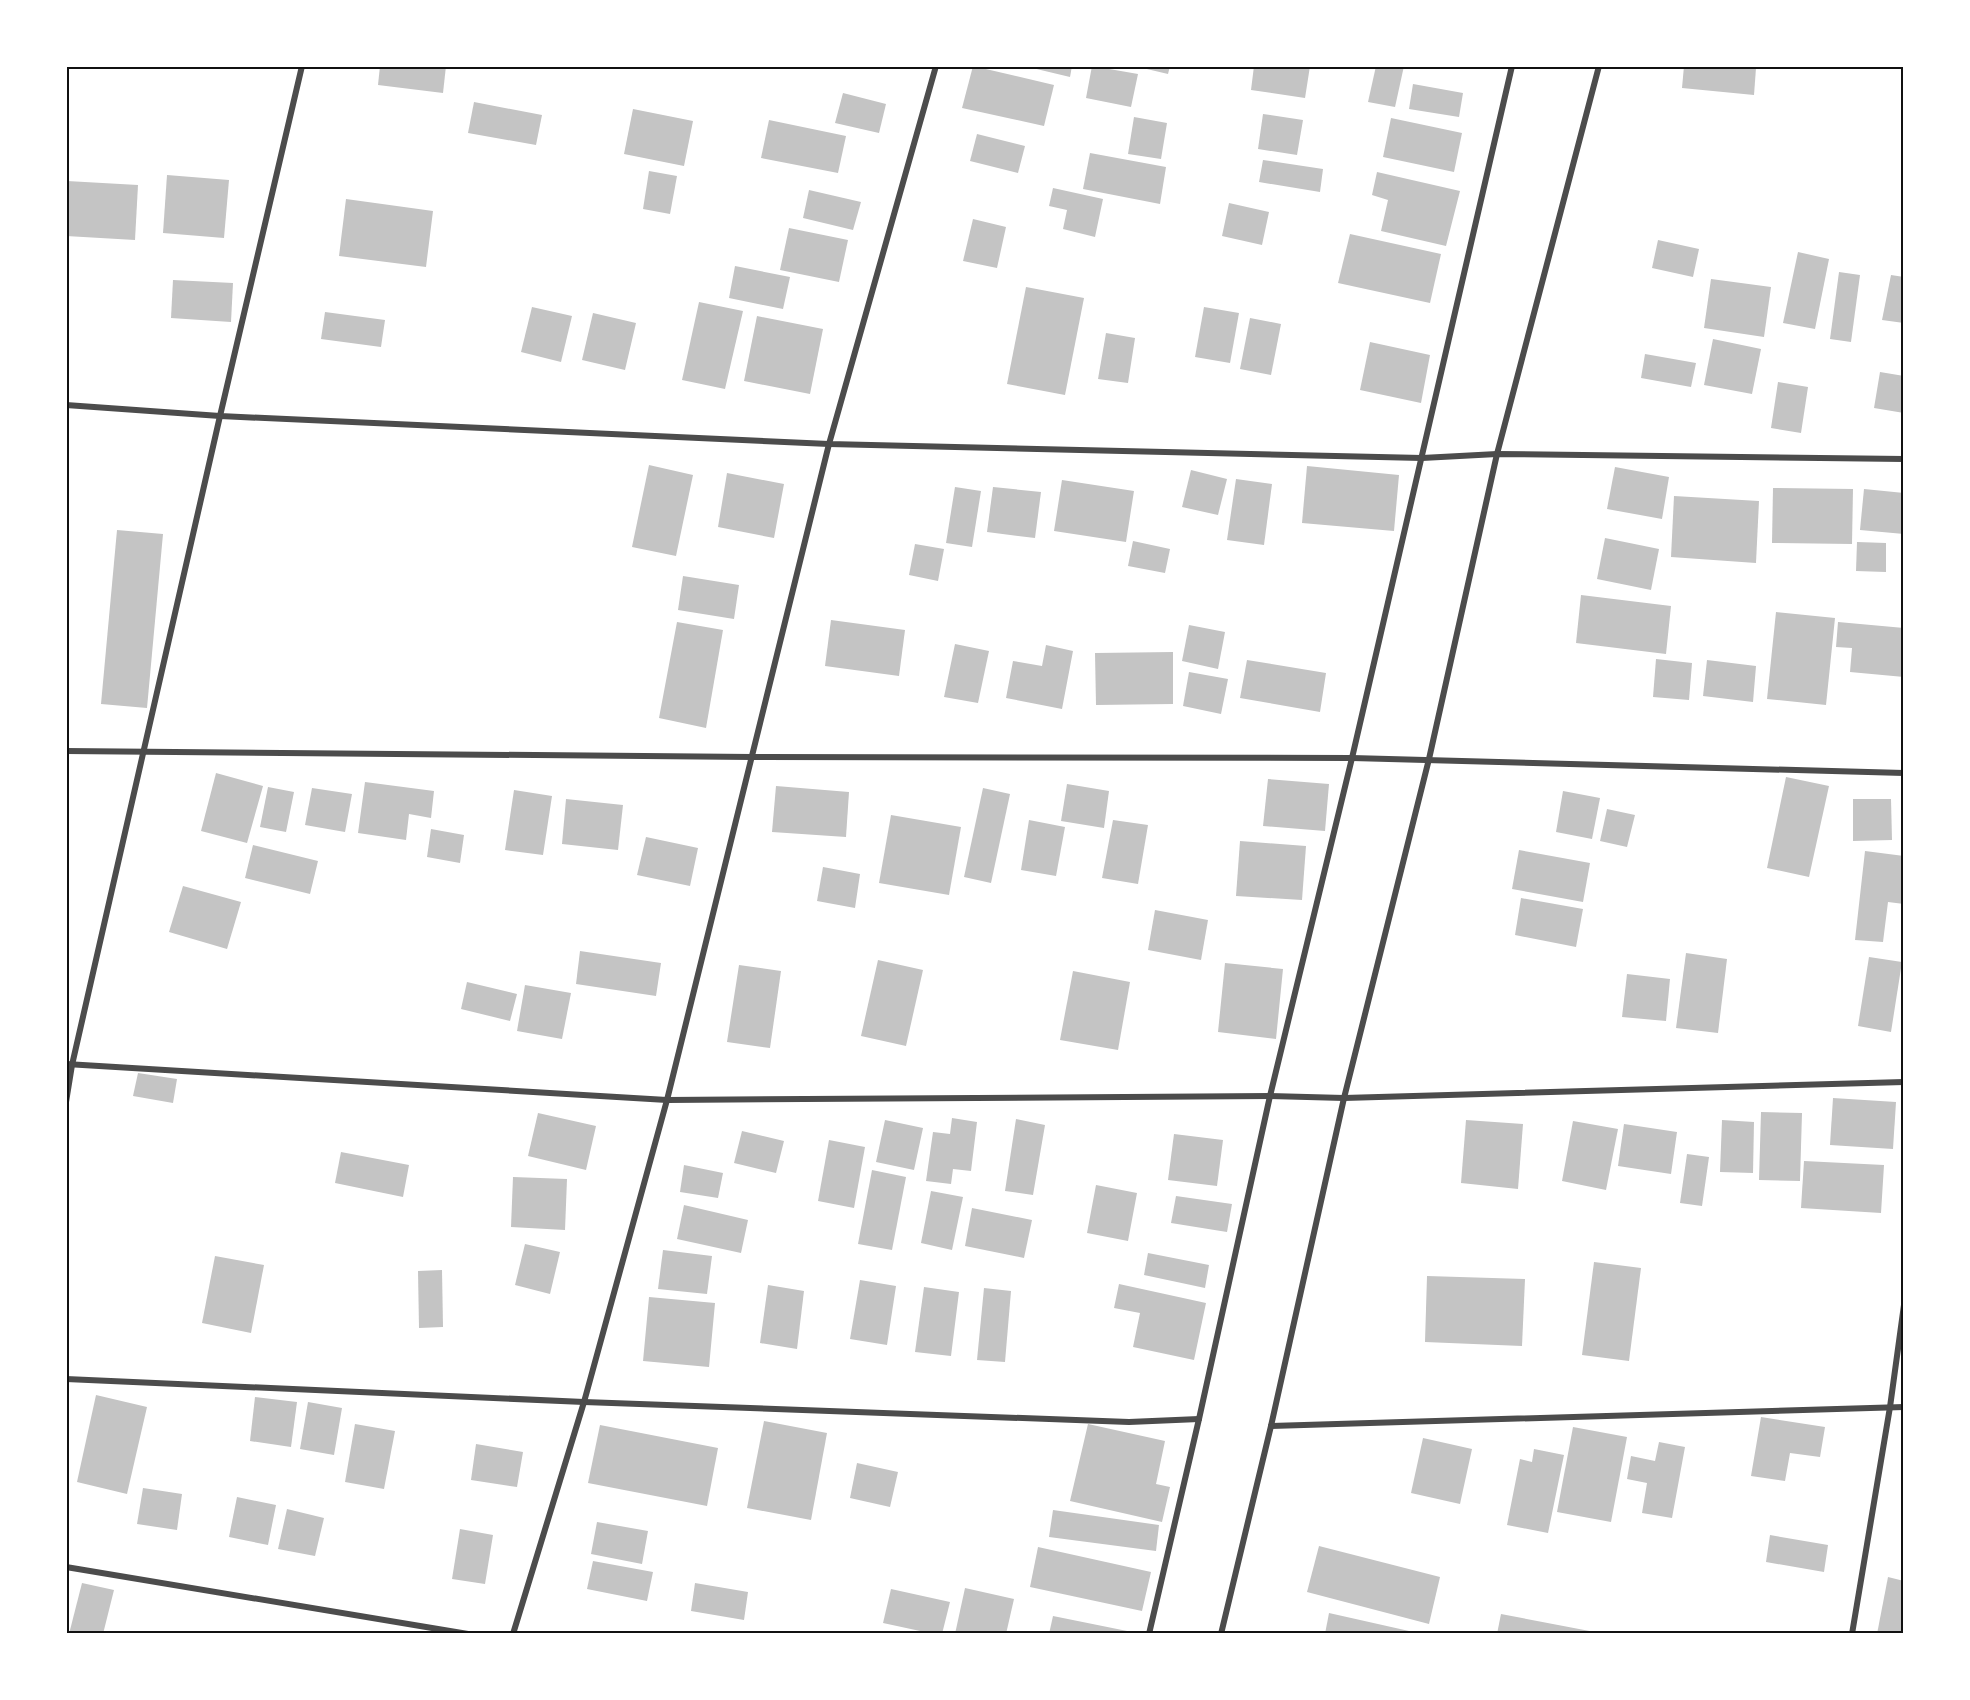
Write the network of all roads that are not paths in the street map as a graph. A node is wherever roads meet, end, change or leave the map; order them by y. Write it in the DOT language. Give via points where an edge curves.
graph roads {
  1 [pos="302,66"];
  2 [pos="936,66"];
  3 [pos="1512,66"];
  4 [pos="1599,66"];
  5 [pos="66,405"];
  6 [pos="220,416"];
  7 [pos="829,444"];
  8 [pos="1497,454"];
  9 [pos="1422,458"];
  10 [pos="1904,459"];
  11 [pos="66,751"];
  12 [pos="145,753"];
  13 [pos="752,757"];
  14 [pos="1352,758"];
  15 [pos="1429,759"];
  16 [pos="1904,773"];
  17 [pos="69,1065"];
  18 [pos="1904,1082"];
  19 [pos="1270,1096"];
  20 [pos="1344,1098"];
  21 [pos="667,1100"];
  22 [pos="66,1102"];
  23 [pos="1904,1305"];
  24 [pos="66,1379"];
  25 [pos="584,1402"];
  26 [pos="1890,1407"];
  27 [pos="1904,1407"];
  28 [pos="1199,1419"];
  29 [pos="1271,1426"];
  30 [pos="66,1567"];
  31 [pos="468,1634"];
  32 [pos="513,1634"];
  33 [pos="1149,1634"];
  34 [pos="1221,1634"];
  35 [pos="1852,1634"];
  1 -- 6 [label="street"];
  2 -- 7 [label="street"];
  3 -- 9 [label="street"];
  4 -- 8 [label="street"];
  5 -- 6 [label="street"];
  6 -- 7 [label="street"];
  6 -- 12 [label="street"];
  7 -- 9 [label="street"];
  7 -- 13 [label="street"];
  8 -- 9 [label="street"];
  8 -- 10 [label="street"];
  8 -- 15 [label="street"];
  9 -- 14 [label="street"];
  11 -- 12 [label="street"];
  12 -- 13 [label="street"];
  12 -- 17 [label="street"];
  13 -- 14 [label="street"];
  13 -- 21 [label="street"];
  14 -- 15 [label="street"];
  14 -- 19 [label="street"];
  15 -- 16 [label="street"];
  15 -- 20 [label="street"];
  17 -- 21 [label="street"];
  17 -- 22 [label="street"];
  18 -- 20 [label="street"];
  19 -- 20 [label="street"];
  19 -- 21 [label="street"];
  19 -- 28 [label="street"];
  20 -- 29 [label="street"];
  21 -- 25 [label="street"];
  23 -- 26 [label="street"];
  24 -- 25 [label="street"];
  25 -- 28 [label="street" via="1129,1422"];
  25 -- 32 [label="street"];
  26 -- 27 [label="street"];
  26 -- 29 [label="street"];
  26 -- 35 [label="street"];
  28 -- 33 [label="street"];
  29 -- 34 [label="street"];
  30 -- 31 [label="street"];
}
